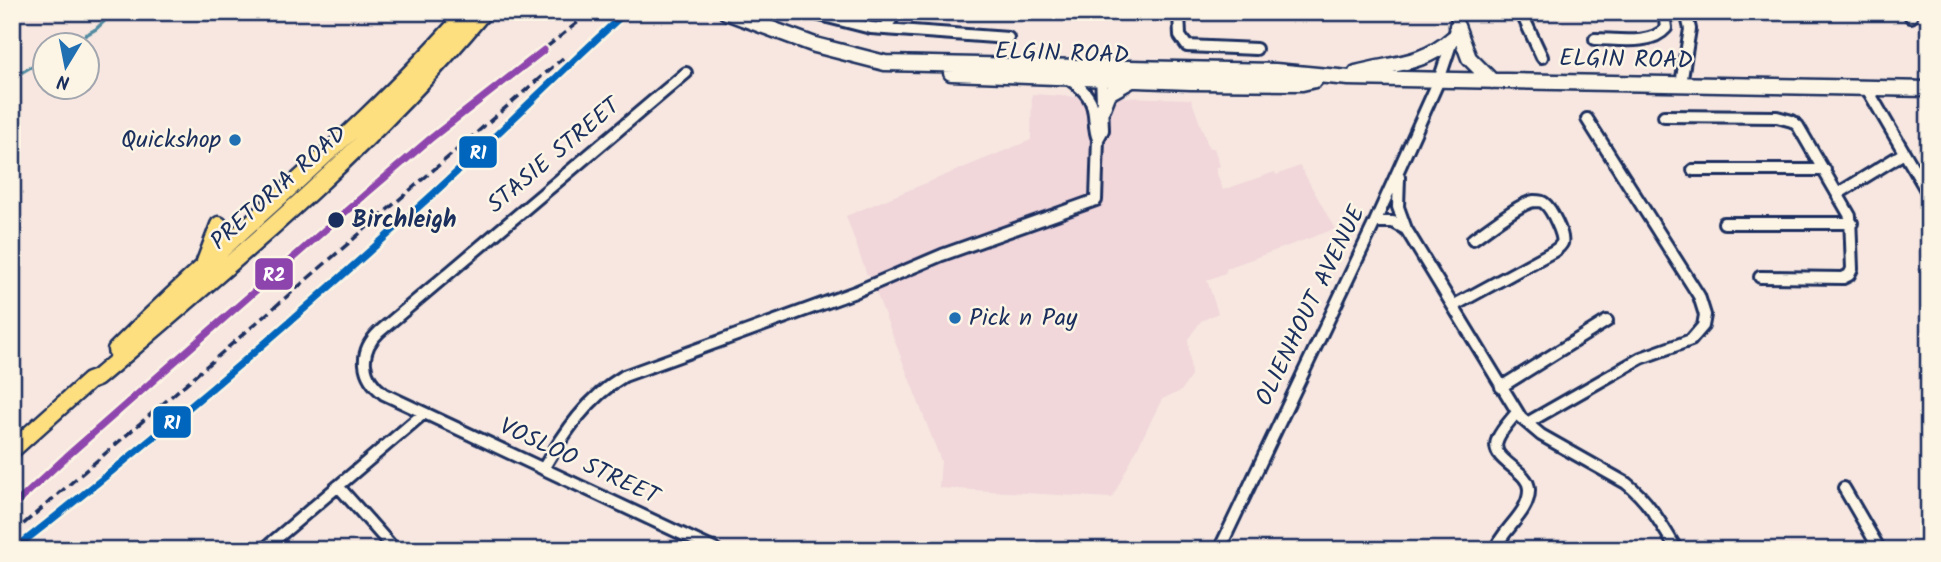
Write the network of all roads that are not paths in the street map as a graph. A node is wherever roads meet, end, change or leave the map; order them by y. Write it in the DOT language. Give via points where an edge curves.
graph roads {
  1 [pos="467,12"];
  2 [pos="483,12"];
  3 [pos="726,12"];
  4 [pos="808,12"];
  5 [pos="897,12"];
  6 [pos="1179,12"];
  7 [pos="1521,12"];
  8 [pos="1664,12"];
  9 [pos="1686,12"];
  10 [pos="1456,26"];
  11 [pos="884,29"];
  12 [pos="1008,38"];
  13 [pos="1595,39"];
  14 [pos="1256,49"];
  15 [pos="1542,57"];
  16 [pos="885,63"];
  17 [pos="1101,72"];
  18 [pos="686,74"];
  19 [pos="1066,76"];
  20 [pos="1323,77"];
  21 [pos="1349,78"];
  22 [pos="1134,79"];
  23 [pos="1439,80"];
  24 [pos="1492,81"];
  25 [pos="1681,84"];
  26 [pos="1866,88"];
  27 [pos="1929,89"];
  28 [pos="1103,108"];
  29 [pos="1664,116"];
  30 [pos="1587,119"];
  31 [pos="1098,139"];
  32 [pos="1905,153"];
  33 [pos="1400,167"];
  34 [pos="1693,170"];
  35 [pos="1825,170"];
  36 [pos="1839,193"];
  37 [pos="1929,195"];
  38 [pos="1375,222"];
  39 [pos="1724,223"];
  40 [pos="1852,223"];
  41 [pos="248,226"];
  42 [pos="1406,229"];
  43 [pos="1472,239"];
  44 [pos="203,268"];
  45 [pos="1760,277"];
  46 [pos="1453,306"];
  47 [pos="1607,321"];
  48 [pos="89,381"];
  49 [pos="1501,387"];
  50 [pos="424,412"];
  51 [pos="1517,412"];
  52 [pos="1527,424"];
  53 [pos="12,450"];
  54 [pos="543,469"];
  55 [pos="338,486"];
  56 [pos="1844,488"];
  57 [pos="263,550"];
  58 [pos="395,550"];
  59 [pos="716,550"];
  60 [pos="1219,550"];
  61 [pos="1495,550"];
  62 [pos="1677,550"];
  63 [pos="1880,550"];
  1 -- 41 [label="main road, PRETORIA ROAD" via="336,148"];
  2 -- 48 [label="main road, PRETORIA ROAD" via="392,113 327,176"];
  3 -- 16 [label="street, ELGIN ROAD" via="816,45"];
  4 -- 11 [label="street"];
  5 -- 11 [label="street"];
  6 -- 14 [label="street" via="1180,36 1187,46"];
  7 -- 15 [label="street"];
  8 -- 13 [label="street" via="1666,28 1659,36"];
  9 -- 25 [label="street" via="1690,29"];
  10 -- 21 [label="street" via="1433,54"];
  10 -- 23 [label="street, OLIENHOUT AVENUE"];
  10 -- 24 [label="street" via="1469,58"];
  11 -- 12 [label="street"];
  16 -- 17 [label="street, ELGIN ROAD"];
  16 -- 19 [label="street, ELGIN ROAD" via="936,73"];
  17 -- 19 [label="street, ELGIN ROAD"];
  17 -- 20 [label="street, ELGIN ROAD" via="1275,71"];
  17 -- 22 [label="street, ELGIN ROAD"];
  17 -- 28 [label="street"];
  18 -- 50 [label="street, STASIE STREET" via="372,339 365,351 371,381 384,394"];
  19 -- 31 [label="street" via="1093,106"];
  20 -- 21 [label="street, ELGIN ROAD"];
  20 -- 22 [label="street, ELGIN ROAD" via="1302,83"];
  21 -- 23 [label="street, ELGIN ROAD"];
  22 -- 28 [label="street" via="1109,93"];
  23 -- 24 [label="street, ELGIN ROAD"];
  23 -- 33 [label="street, OLIENHOUT AVENUE"];
  24 -- 25 [label="street, ELGIN ROAD"];
  25 -- 26 [label="street, ELGIN ROAD"];
  26 -- 27 [label="street, ELGIN ROAD"];
  26 -- 32 [label="street"];
  28 -- 31 [label="street" via="1103,130"];
  29 -- 35 [label="street" via="1787,119 1798,126"];
  30 -- 52 [label="street" via="1699,296 1703,326 1691,340 1641,358"];
  31 -- 54 [label="street" via="1096,200 624,376 581,413"];
  32 -- 36 [label="street"];
  32 -- 37 [label="street"];
  33 -- 38 [label="street, OLIENHOUT AVENUE"];
  33 -- 42 [label="street" via="1398,207"];
  34 -- 35 [label="street"];
  35 -- 36 [label="street"];
  36 -- 40 [label="street"];
  38 -- 42 [label="street" via="1393,222"];
  38 -- 60 [label="street, OLIENHOUT AVENUE"];
  39 -- 40 [label="street"];
  40 -- 45 [label="street" via="1852,269 1847,278"];
  41 -- 44 [label="main road, PRETORIA ROAD"];
  41 -- 44 [label="main road" via="219,223"];
  42 -- 46 [label="street"];
  43 -- 46 [label="street" via="1537,201 1547,207 1562,243"];
  44 -- 48 [label="main road, PRETORIA ROAD" via="93,372"];
  46 -- 49 [label="street"];
  47 -- 49 [label="street"];
  48 -- 53 [label="main road, PRETORIA ROAD"];
  49 -- 51 [label="street"];
  50 -- 54 [label="street, VOSLOO STREET"];
  50 -- 55 [label="street"];
  51 -- 52 [label="street"];
  51 -- 61 [label="street" via="1497,438 1497,450 1527,481 1529,493"];
  52 -- 62 [label="street" via="1638,492"];
  54 -- 59 [label="street, VOSLOO STREET"];
  55 -- 57 [label="street"];
  55 -- 58 [label="street"];
  56 -- 63 [label="street"];
}
